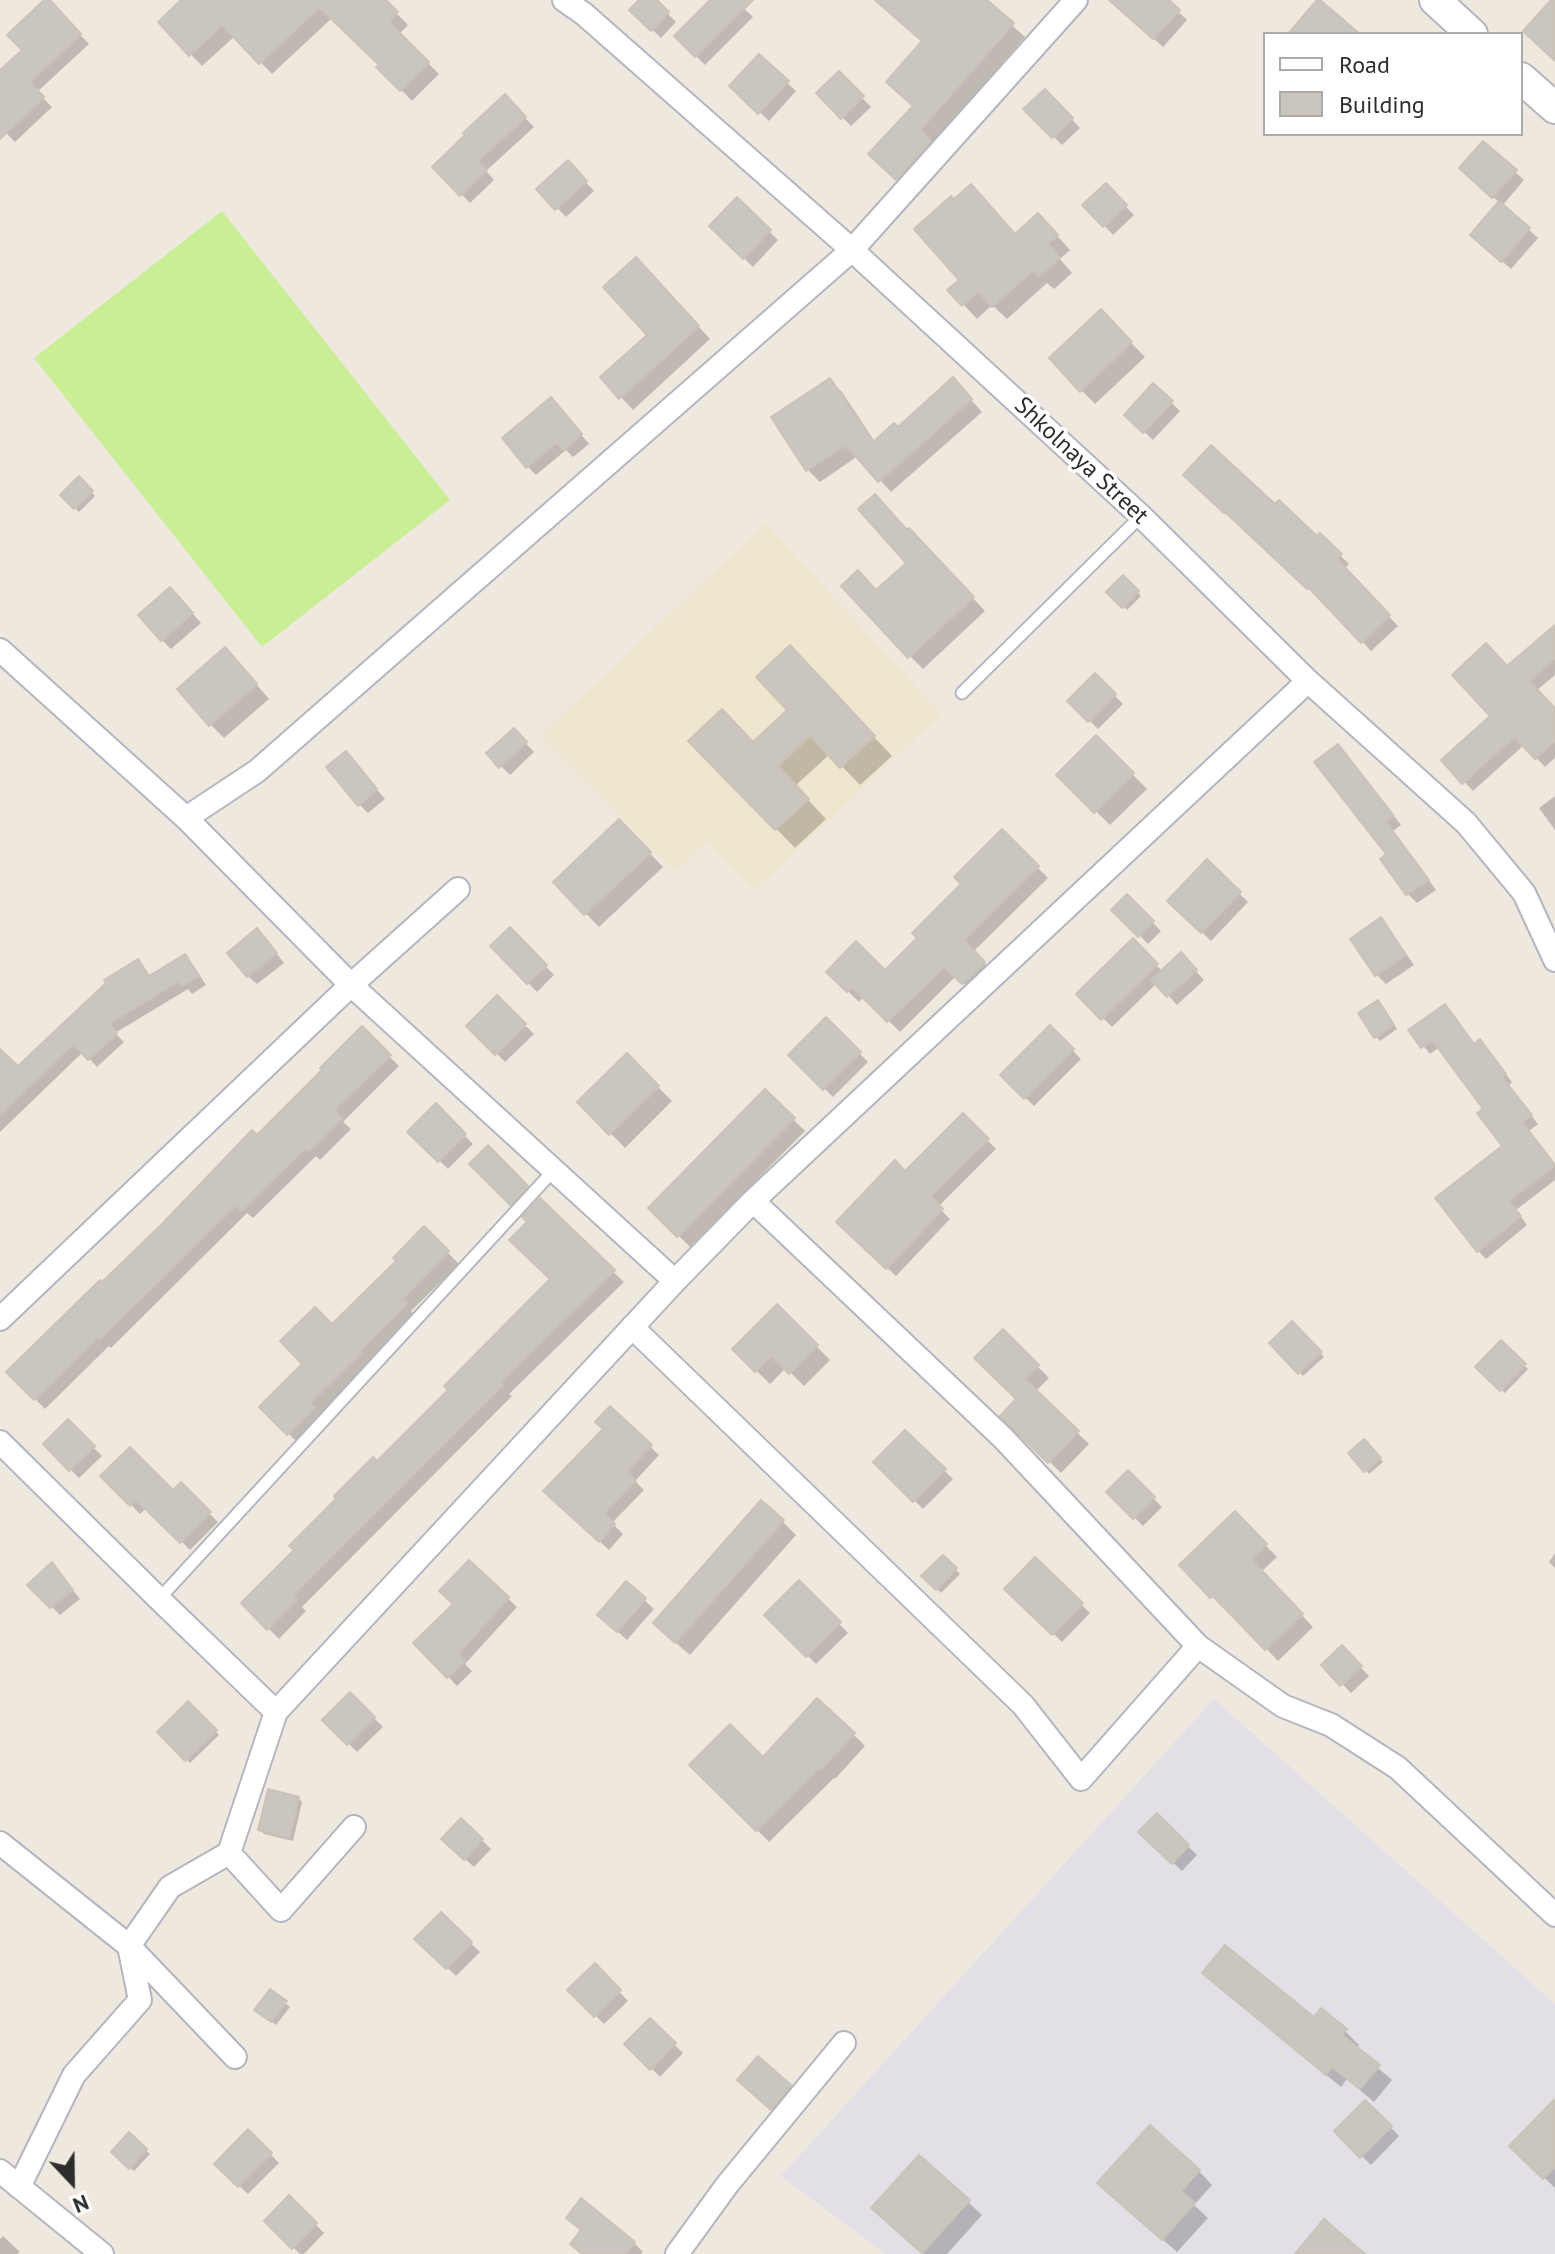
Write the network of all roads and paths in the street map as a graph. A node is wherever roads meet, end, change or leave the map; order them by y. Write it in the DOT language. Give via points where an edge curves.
graph roads {
  1 [pos="564,0"];
  2 [pos="1076,0"];
  3 [pos="1435,0"];
  4 [pos="1470,32"];
  5 [pos="1523,80"];
  6 [pos="1555,108"];
  7 [pos="852,250"];
  8 [pos="1141,516"];
  9 [pos="0,650"];
  10 [pos="1308,681"];
  11 [pos="962,693"];
  12 [pos="186,818"];
  13 [pos="458,889"];
  14 [pos="1555,960"];
  15 [pos="351,985"];
  16 [pos="554,1170"];
  17 [pos="753,1201"];
  18 [pos="675,1281"];
  19 [pos="0,1319"];
  20 [pos="632,1327"];
  21 [pos="0,1442"];
  22 [pos="159,1599"];
  23 [pos="1198,1646"];
  24 [pos="276,1712"];
  25 [pos="354,1827"];
  26 [pos="0,1843"];
  27 [pos="229,1853"];
  28 [pos="1555,1915"];
  29 [pos="129,1946"];
  30 [pos="844,2043"];
  31 [pos="235,2057"];
  32 [pos="0,2171"];
  33 [pos="19,2187"];
  34 [pos="102,2254"];
  35 [pos="677,2254"];
  1 -- 7 [label="street, Shkolnaya Street"];
  2 -- 7 [label="street"];
  3 -- 4 [label="street"];
  5 -- 6 [label="street"];
  7 -- 8 [label="street, Shkolnaya Street"];
  7 -- 12 [label="street" via="257,771"];
  8 -- 10 [label="street, Shkolnaya Street"];
  8 -- 11 [label="lane"];
  9 -- 12 [label="street"];
  10 -- 14 [label="street, Shkolnaya Street" via="1466,823 1524,893"];
  10 -- 17 [label="street"];
  12 -- 15 [label="street"];
  13 -- 15 [label="street"];
  15 -- 16 [label="street"];
  15 -- 19 [label="street"];
  16 -- 18 [label="street"];
  16 -- 22 [label="lane"];
  17 -- 18 [label="street"];
  17 -- 23 [label="street" via="1003,1438"];
  18 -- 20 [label="street"];
  20 -- 23 [label="street" via="1023,1705 1081,1779"];
  20 -- 24 [label="street"];
  21 -- 22 [label="street"];
  22 -- 24 [label="street"];
  23 -- 28 [label="street" via="1283,1706 1331,1725 1398,1768"];
  24 -- 27 [label="street"];
  25 -- 27 [label="street" via="281,1910"];
  26 -- 29 [label="street"];
  27 -- 29 [label="street" via="170,1887"];
  29 -- 31 [label="street"];
  29 -- 33 [label="street" via="140,2000 74,2075"];
  30 -- 35 [label="street"];
  32 -- 33 [label="street"];
  33 -- 34 [label="street"];
}
